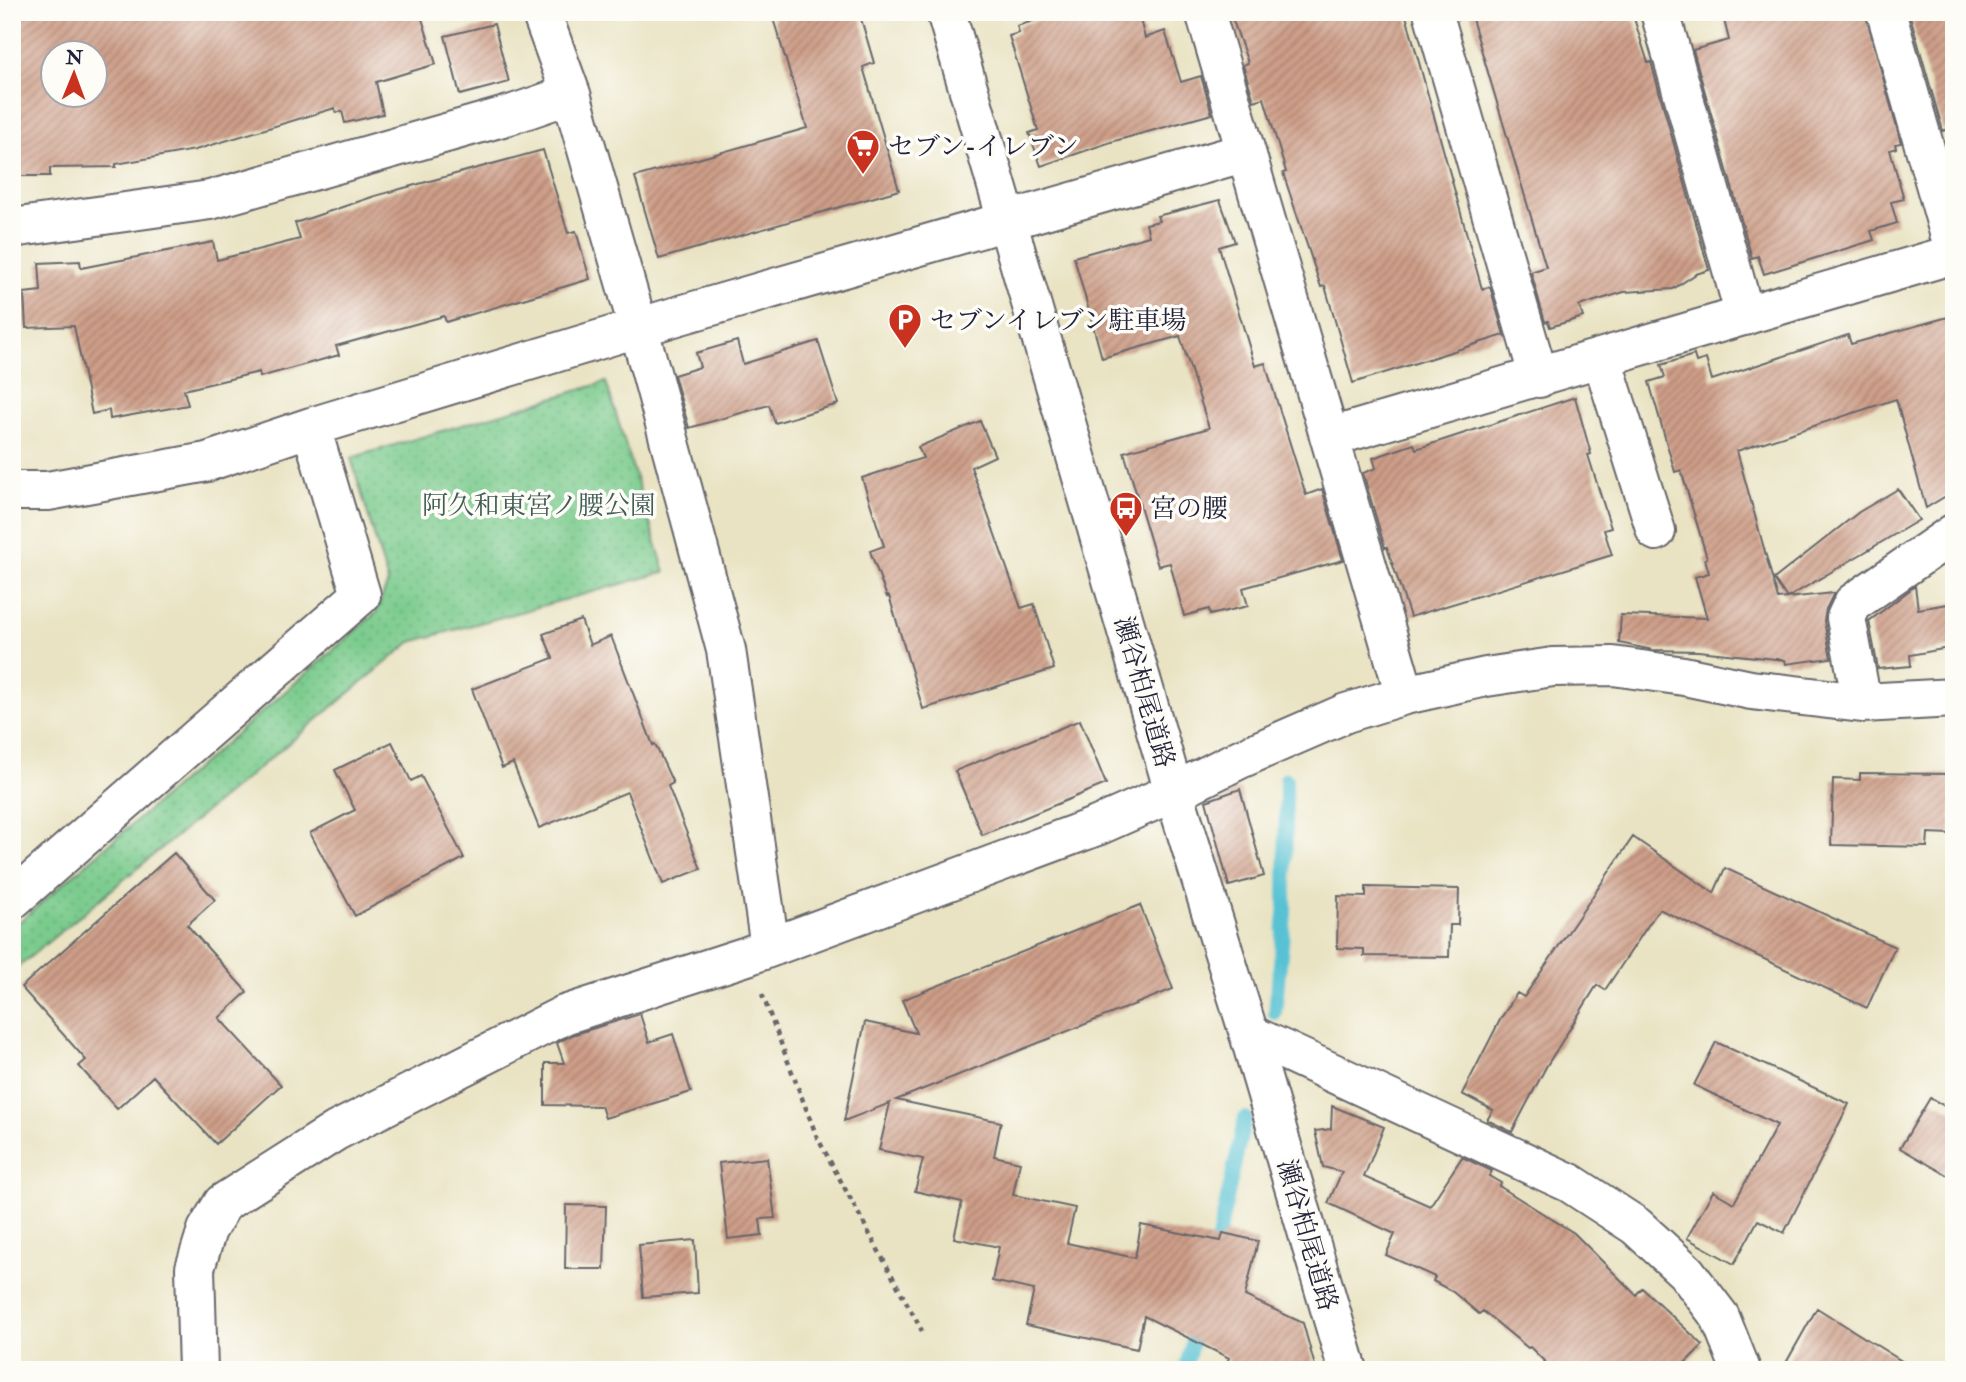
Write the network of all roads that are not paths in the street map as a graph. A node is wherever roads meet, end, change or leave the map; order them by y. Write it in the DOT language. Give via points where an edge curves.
graph roads {
  1 [pos="541,12"];
  2 [pos="946,12"];
  3 [pos="1205,12"];
  4 [pos="1433,12"];
  5 [pos="1660,12"];
  6 [pos="1886,12"];
  7 [pos="571,94"];
  8 [pos="1246,152"];
  9 [pos="1005,221"];
  10 [pos="12,228"];
  11 [pos="1954,252"];
  12 [pos="1745,316"];
  13 [pos="638,328"];
  14 [pos="1602,359"];
  15 [pos="1539,378"];
  16 [pos="311,427"];
  17 [pos="1331,438"];
  18 [pos="12,491"];
  19 [pos="1656,531"];
  20 [pos="1954,533"];
  21 [pos="1405,695"];
  22 [pos="1954,698"];
  23 [pos="1862,704"];
  24 [pos="1174,792"];
  25 [pos="12,900"];
  26 [pos="758,951"];
  27 [pos="1249,1034"];
  28 [pos="198,1370"];
  29 [pos="1348,1370"];
  30 [pos="1741,1370"];
  1 -- 7 [label="street"];
  2 -- 9 [label="street, 瀬谷柏尾道路"];
  3 -- 8 [label="street"];
  4 -- 15 [label="street"];
  5 -- 12 [label="street"];
  6 -- 11 [label="street"];
  7 -- 10 [label="street" via="211,200"];
  7 -- 13 [label="street"];
  8 -- 9 [label="street"];
  8 -- 17 [label="street"];
  9 -- 13 [label="street"];
  9 -- 24 [label="street, 瀬谷柏尾道路"];
  11 -- 12 [label="street"];
  12 -- 14 [label="street"];
  13 -- 16 [label="street"];
  13 -- 26 [label="street" via="726,650"];
  14 -- 15 [label="street"];
  14 -- 19 [label="street"];
  15 -- 17 [label="street"];
  16 -- 18 [label="street" via="207,462 48,491"];
  16 -- 25 [label="street" via="361,595"];
  17 -- 21 [label="street"];
  20 -- 23 [label="street" via="1853,603 1846,618"];
  21 -- 23 [label="street" via="1553,667 1613,666"];
  21 -- 24 [label="street" via="1346,713"];
  22 -- 23 [label="street"];
  24 -- 26 [label="street"];
  24 -- 27 [label="street, 瀬谷柏尾道路"];
  26 -- 28 [label="street" via="564,1015 336,1132 223,1203 206,1230 195,1268"];
  27 -- 29 [label="street, 瀬谷柏尾道路"];
  27 -- 30 [label="street" via="1570,1183 1636,1226 1685,1272 1720,1317"];
}
